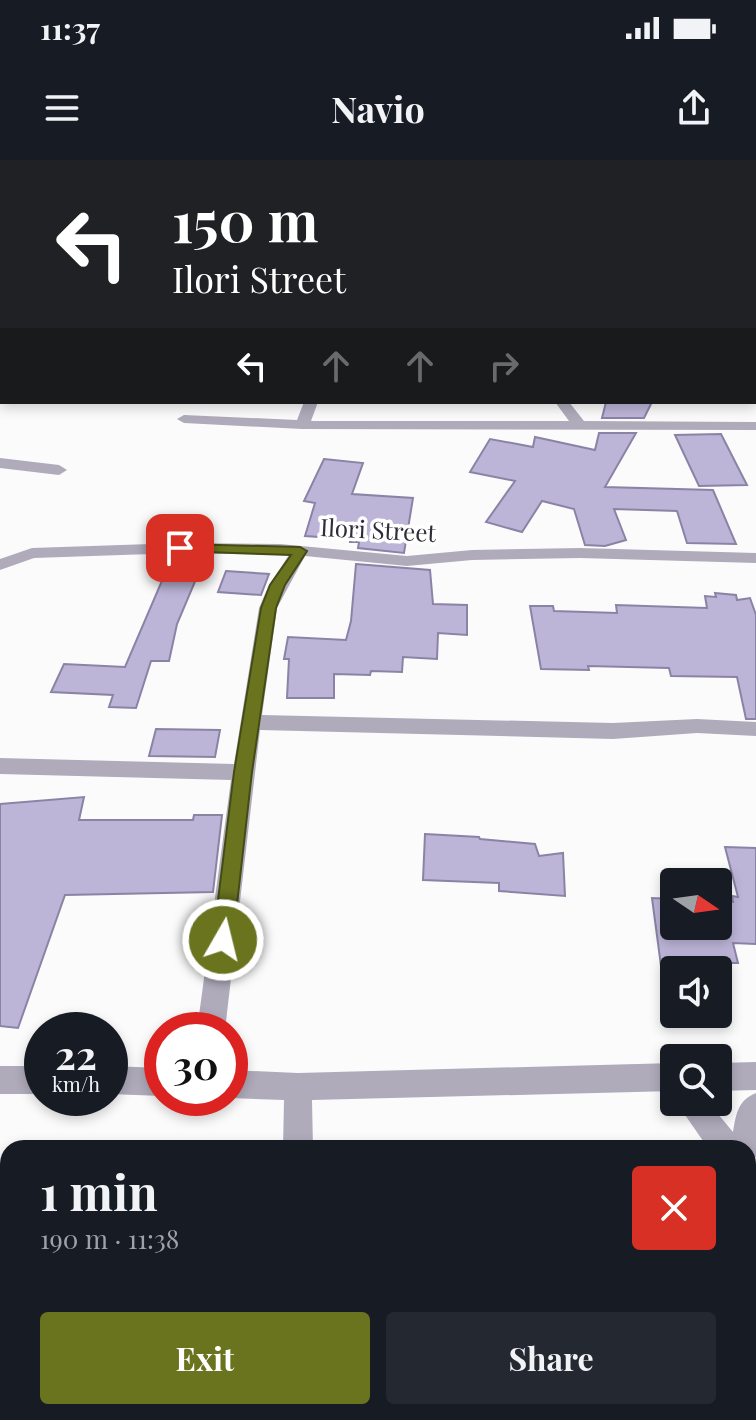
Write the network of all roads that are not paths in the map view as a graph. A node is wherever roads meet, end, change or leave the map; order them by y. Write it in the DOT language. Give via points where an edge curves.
graph roads {
  1 [pos="310,404"];
  2 [pos="563,404"];
  3 [pos="184,419"];
  4 [pos="302,425"];
  5 [pos="579,425"];
  6 [pos="756,426"];
  7 [pos="0,463"];
  8 [pos="59,470"];
  9 [pos="300,551"];
  10 [pos="756,558"];
  11 [pos="0,565"];
  12 [pos="252,722"];
  13 [pos="756,729"];
  14 [pos="0,766"];
  15 [pos="243,772"];
  16 [pos="213,1012"];
  17 [pos="756,1076"];
  18 [pos="732,1077"];
  19 [pos="660,1079"];
  20 [pos="0,1080"];
  21 [pos="24,1080"];
  22 [pos="248,1085"];
  23 [pos="298,1087"];
  24 [pos="756,1107"];
  25 [pos="701,1116"];
  26 [pos="298,1140"];
  27 [pos="721,1140"];
  28 [pos="746,1140"];
  1 -- 4 [label="street"];
  2 -- 5 [label="street"];
  3 -- 4 [label="street"];
  4 -- 5 [label="street"];
  5 -- 6 [label="street"];
  7 -- 8 [label="street"];
  9 -- 10 [label="street, Ilori Street" via="407,561 580,553"];
  9 -- 11 [label="street, Ilori Street" via="63,551 32,553"];
  9 -- 12 [label="street" via="268,608"];
  12 -- 13 [label="street" via="584,731"];
  12 -- 15 [label="street"];
  14 -- 15 [label="street"];
  15 -- 16 [label="street"];
  17 -- 18 [label="street"];
  19 -- 23 [label="street"];
  20 -- 21 [label="street"];
  22 -- 23 [label="street"];
  23 -- 26 [label="street"];
  24 -- 28 [label="street"];
  25 -- 27 [label="street"];
}
